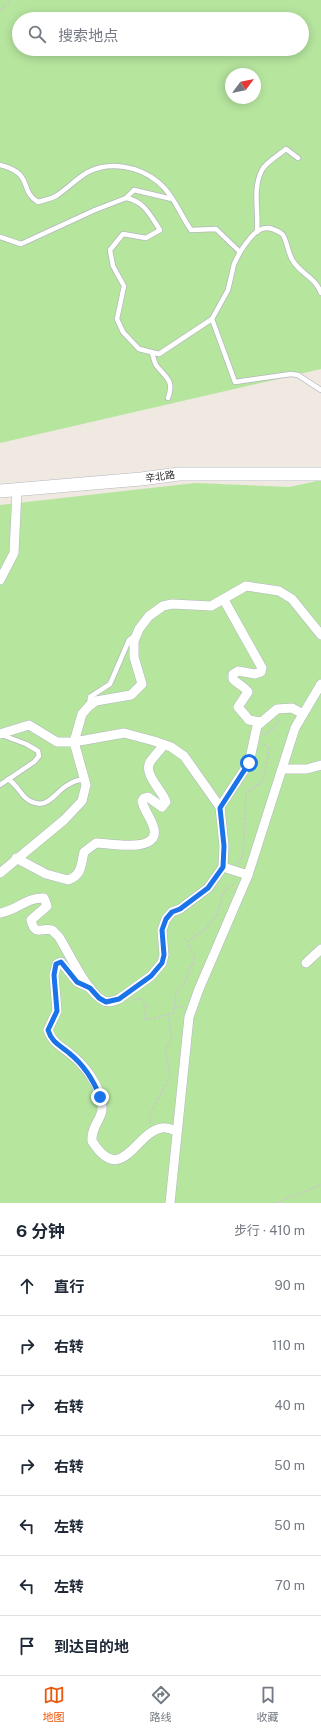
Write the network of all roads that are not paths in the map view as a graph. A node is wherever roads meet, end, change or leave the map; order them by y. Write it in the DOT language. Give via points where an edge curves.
graph roads {
  1 [pos="298,158"];
  2 [pos="0,165"];
  3 [pos="126,198"];
  4 [pos="172,199"];
  5 [pos="257,232"];
  6 [pos="0,236"];
  7 [pos="240,252"];
  8 [pos="321,293"];
  9 [pos="212,319"];
  10 [pos="152,353"];
  11 [pos="321,390"];
  12 [pos="168,398"];
  13 [pos="321,474"];
  14 [pos="17,490"];
  15 [pos="0,491"];
  16 [pos="0,580"];
  17 [pos="224,600"];
  18 [pos="137,634"];
  19 [pos="321,635"];
  20 [pos="321,684"];
  21 [pos="89,706"];
  22 [pos="303,714"];
  23 [pos="260,722"];
  24 [pos="0,734"];
  25 [pos="74,742"];
  26 [pos="164,745"];
  27 [pos="321,765"];
  28 [pos="282,769"];
  29 [pos="8,779"];
  30 [pos="84,779"];
  31 [pos="0,785"];
  32 [pos="220,808"];
  33 [pos="16,858"];
  34 [pos="235,871"];
  35 [pos="0,873"];
  36 [pos="0,913"];
  37 [pos="321,949"];
  38 [pos="306,963"];
  39 [pos="90,988"];
  40 [pos="177,1131"];
  41 [pos="170,1203"];
  1 -- 5 [label="lane" via="286,149 263,169 255,192 259,217"];
  2 -- 4 [label="lane" via="19,173 31,198 38,202 55,197 88,172 107,166 121,166 139,171 158,182"];
  3 -- 4 [label="lane" via="134,190"];
  3 -- 6 [label="lane" via="21,244"];
  3 -- 10 [label="lane" via="136,199 160,230 146,238 123,234 110,250 113,266 124,286 117,319 123,332 139,349"];
  4 -- 7 [label="lane" via="191,230 216,229"];
  5 -- 7 [label="lane" via="251,235"];
  5 -- 8 [label="lane" via="272,228 282,233 292,260 300,271 313,280"];
  7 -- 9 [label="lane" via="234,264 228,290"];
  9 -- 10 [label="lane" via="159,354"];
  9 -- 11 [label="lane" via="235,382 291,374 298,375"];
  10 -- 12 [label="lane" via="156,364 170,383 172,389"];
  13 -- 14 [label="main road, 辛北路" via="179,474"];
  14 -- 15 [label="main road, 辛北路"];
  14 -- 16 [label="street" via="14,553"];
  17 -- 18 [label="street" via="211,606 163,606 149,616"];
  17 -- 19 [label="street" via="246,586 279,591 292,599"];
  17 -- 23 [label="street" via="262,668 261,672 255,674 238,671 233,679 248,692 238,707 249,720"];
  18 -- 21 [label="lane" via="129,640 110,684 90,697"];
  18 -- 21 [label="street" via="134,641 134,657 142,684 131,695 96,701"];
  20 -- 22 [label="street"];
  21 -- 25 [label="street" via="82,714"];
  22 -- 23 [label="street" via="286,707 277,709"];
  22 -- 28 [label="street" via="295,728"];
  23 -- 32 [label="street" via="249,763"];
  24 -- 25 [label="street" via="29,725 57,742"];
  24 -- 29 [label="lane" via="26,744 38,751 39,756"];
  25 -- 26 [label="street" via="124,733"];
  25 -- 30 [label="street"];
  26 -- 32 [label="street" via="184,756"];
  26 -- 33 [label="street" via="149,763 149,768 166,802 162,807 148,797 142,801 155,830 152,839 147,843 128,847 96,843 84,852 82,868 78,874 68,880 46,874"];
  27 -- 28 [label="street" via="308,769"];
  28 -- 34 [label="street"];
  29 -- 30 [label="lane" via="16,785 23,796 36,804 50,802 72,782"];
  29 -- 31 [label="lane"];
  30 -- 33 [label="street" via="86,785 82,801 64,820"];
  32 -- 34 [label="street" via="224,846"];
  33 -- 35 [label="street"];
  34 -- 39 [label="street" via="169,916 162,930 162,963 151,976 119,999 106,1002"];
  34 -- 40 [label="street" via="189,1017"];
  36 -- 39 [label="street" via="8,912 26,901 44,898 47,906 31,920 33,927 38,931 49,929 59,937"];
  37 -- 38 [label="street"];
  39 -- 40 [label="street" via="77,982 61,962 56,964 54,975 57,1011 48,1030 59,1047 68,1052 94,1081 102,1110 94,1125 92,1141 99,1152 117,1159 124,1157 150,1134 163,1127"];
  40 -- 41 [label="street"];
}
